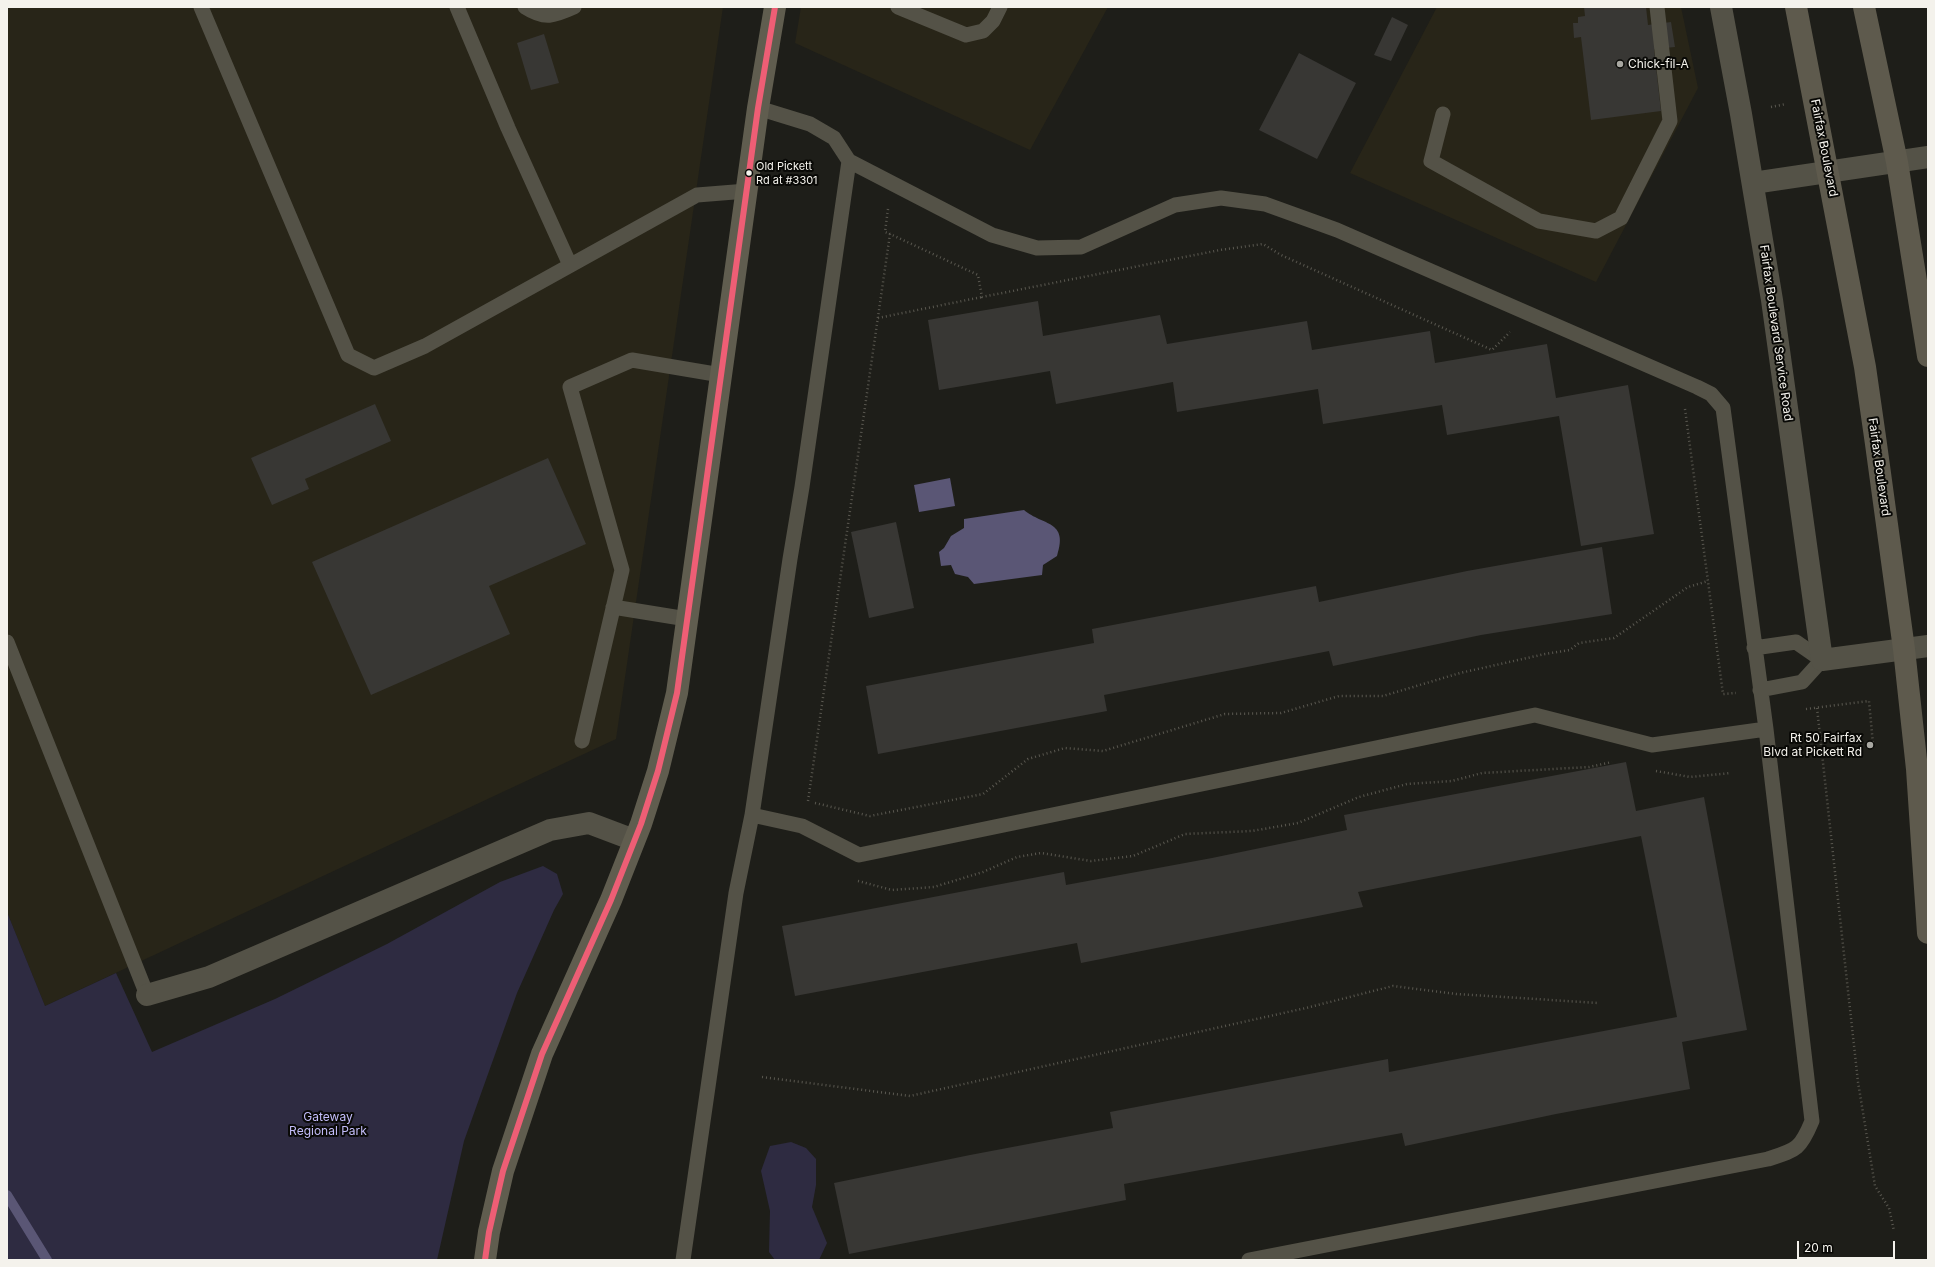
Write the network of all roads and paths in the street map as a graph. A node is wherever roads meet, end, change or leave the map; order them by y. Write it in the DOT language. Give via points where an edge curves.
graph roads {
  1 [pos="201,7"];
  2 [pos="457,7"];
  3 [pos="526,7"];
  4 [pos="574,7"];
  5 [pos="775,7"];
  6 [pos="898,7"];
  7 [pos="1000,7"];
  8 [pos="1657,7"];
  9 [pos="1720,7"];
  10 [pos="1796,7"];
  11 [pos="1864,7"];
  12 [pos="1788,104"];
  13 [pos="1771,107"];
  14 [pos="758,108"];
  15 [pos="1443,114"];
  16 [pos="1928,157"];
  17 [pos="849,161"];
  18 [pos="1897,162"];
  19 [pos="1828,172"];
  20 [pos="1753,182"];
  21 [pos="746,192"];
  22 [pos="570,265"];
  23 [pos="982,297"];
  24 [pos="878,318"];
  25 [pos="1512,330"];
  26 [pos="1928,356"];
  27 [pos="721,375"];
  28 [pos="1684,405"];
  29 [pos="1708,581"];
  30 [pos="613,607"];
  31 [pos="687,619"];
  32 [pos="7,642"];
  33 [pos="1928,646"];
  34 [pos="1754,648"];
  35 [pos="1904,649"];
  36 [pos="1822,660"];
  37 [pos="1760,690"];
  38 [pos="1723,694"];
  39 [pos="1817,708"];
  40 [pos="1806,709"];
  41 [pos="1766,729"];
  42 [pos="582,740"];
  43 [pos="1870,745"];
  44 [pos="1615,761"];
  45 [pos="1654,771"];
  46 [pos="1731,773"];
  47 [pos="752,814"];
  48 [pos="634,840"];
  49 [pos="856,881"];
  50 [pos="1928,933"];
  51 [pos="147,995"];
  52 [pos="1598,1003"];
  53 [pos="762,1077"];
  54 [pos="1894,1231"];
  55 [pos="485,1260"];
  56 [pos="683,1260"];
  57 [pos="1249,1260"];
  1 -- 22 [label="lane" via="348,355 374,368 425,346"];
  2 -- 22 [label="lane"];
  3 -- 4 [label="lane" via="538,15 557,15"];
  5 -- 14 [label="street"];
  6 -- 7 [label="lane" via="966,35 983,31 993,21"];
  8 -- 15 [label="lane" via="1670,121 1621,218 1596,231 1539,221 1431,161"];
  9 -- 20 [label="street, Fairfax Boulevard Service Road"];
  10 -- 19 [label="main road, Fairfax Boulevard"];
  11 -- 18 [label="main road"];
  12 -- 13 [label="path"];
  14 -- 17 [label="lane" via="810,124 834,138"];
  14 -- 21 [label="street"];
  16 -- 18 [label="street"];
  17 -- 34 [label="lane" via="992,235 1037,248 1080,247 1175,205 1220,198 1265,204 1337,230 1711,394 1723,408"];
  17 -- 47 [label="lane"];
  18 -- 19 [label="street"];
  18 -- 26 [label="main road"];
  19 -- 20 [label="street"];
  19 -- 35 [label="main road, Fairfax Boulevard" via="1865,367"];
  20 -- 36 [label="street, Fairfax Boulevard Service Road"];
  21 -- 22 [label="lane" via="697,195"];
  21 -- 27 [label="street"];
  23 -- 24 [label="path"];
  23 -- 24 [label="path" via="978,275 890,234"];
  23 -- 25 [label="path" via="1220,250 1263,244 1288,258 1492,350"];
  24 -- 29 [label="path" via="808,801 870,816 983,794 1028,759 1065,748 1103,751 1225,714 1281,713 1339,696 1383,696 1460,673 1570,650 1579,643 1614,638 1688,587"];
  27 -- 30 [label="lane" via="632,360 570,387 622,570"];
  27 -- 31 [label="street"];
  28 -- 29 [label="path"];
  29 -- 38 [label="path"];
  30 -- 31 [label="lane"];
  30 -- 42 [label="lane"];
  31 -- 48 [label="street" via="677,693 658,771"];
  32 -- 51 [label="lane"];
  33 -- 35 [label="street"];
  34 -- 36 [label="lane" via="1796,642"];
  34 -- 37 [label="lane"];
  35 -- 36 [label="street"];
  35 -- 50 [label="main road, Fairfax Boulevard" via="1917,769"];
  36 -- 37 [label="lane" via="1802,682"];
  37 -- 41 [label="lane"];
  39 -- 40 [label="path"];
  39 -- 43 [label="path" via="1869,702 1874,744"];
  39 -- 54 [label="path" via="1858,1082 1876,1186 1890,1208"];
  41 -- 47 [label="lane" via="1652,745 1535,715 859,855 802,826"];
  41 -- 57 [label="lane" via="1812,1122 1803,1142 1792,1152 1768,1159"];
  44 -- 49 [label="path" via="1589,767 1482,773 1452,781 1407,784 1359,797 1298,823 1252,831 1185,834 1133,856 1090,862 1041,853 1017,857 983,872 934,887 892,890"];
  45 -- 46 [label="path" via="1690,776"];
  47 -- 56 [label="lane" via="736,893"];
  48 -- 51 [label="street" via="589,823 550,830 209,977"];
  48 -- 55 [label="street" via="611,900 542,1054 503,1171"];
  52 -- 53 [label="path" via="1456,994 1393,986 1306,1008 910,1096"];
}
